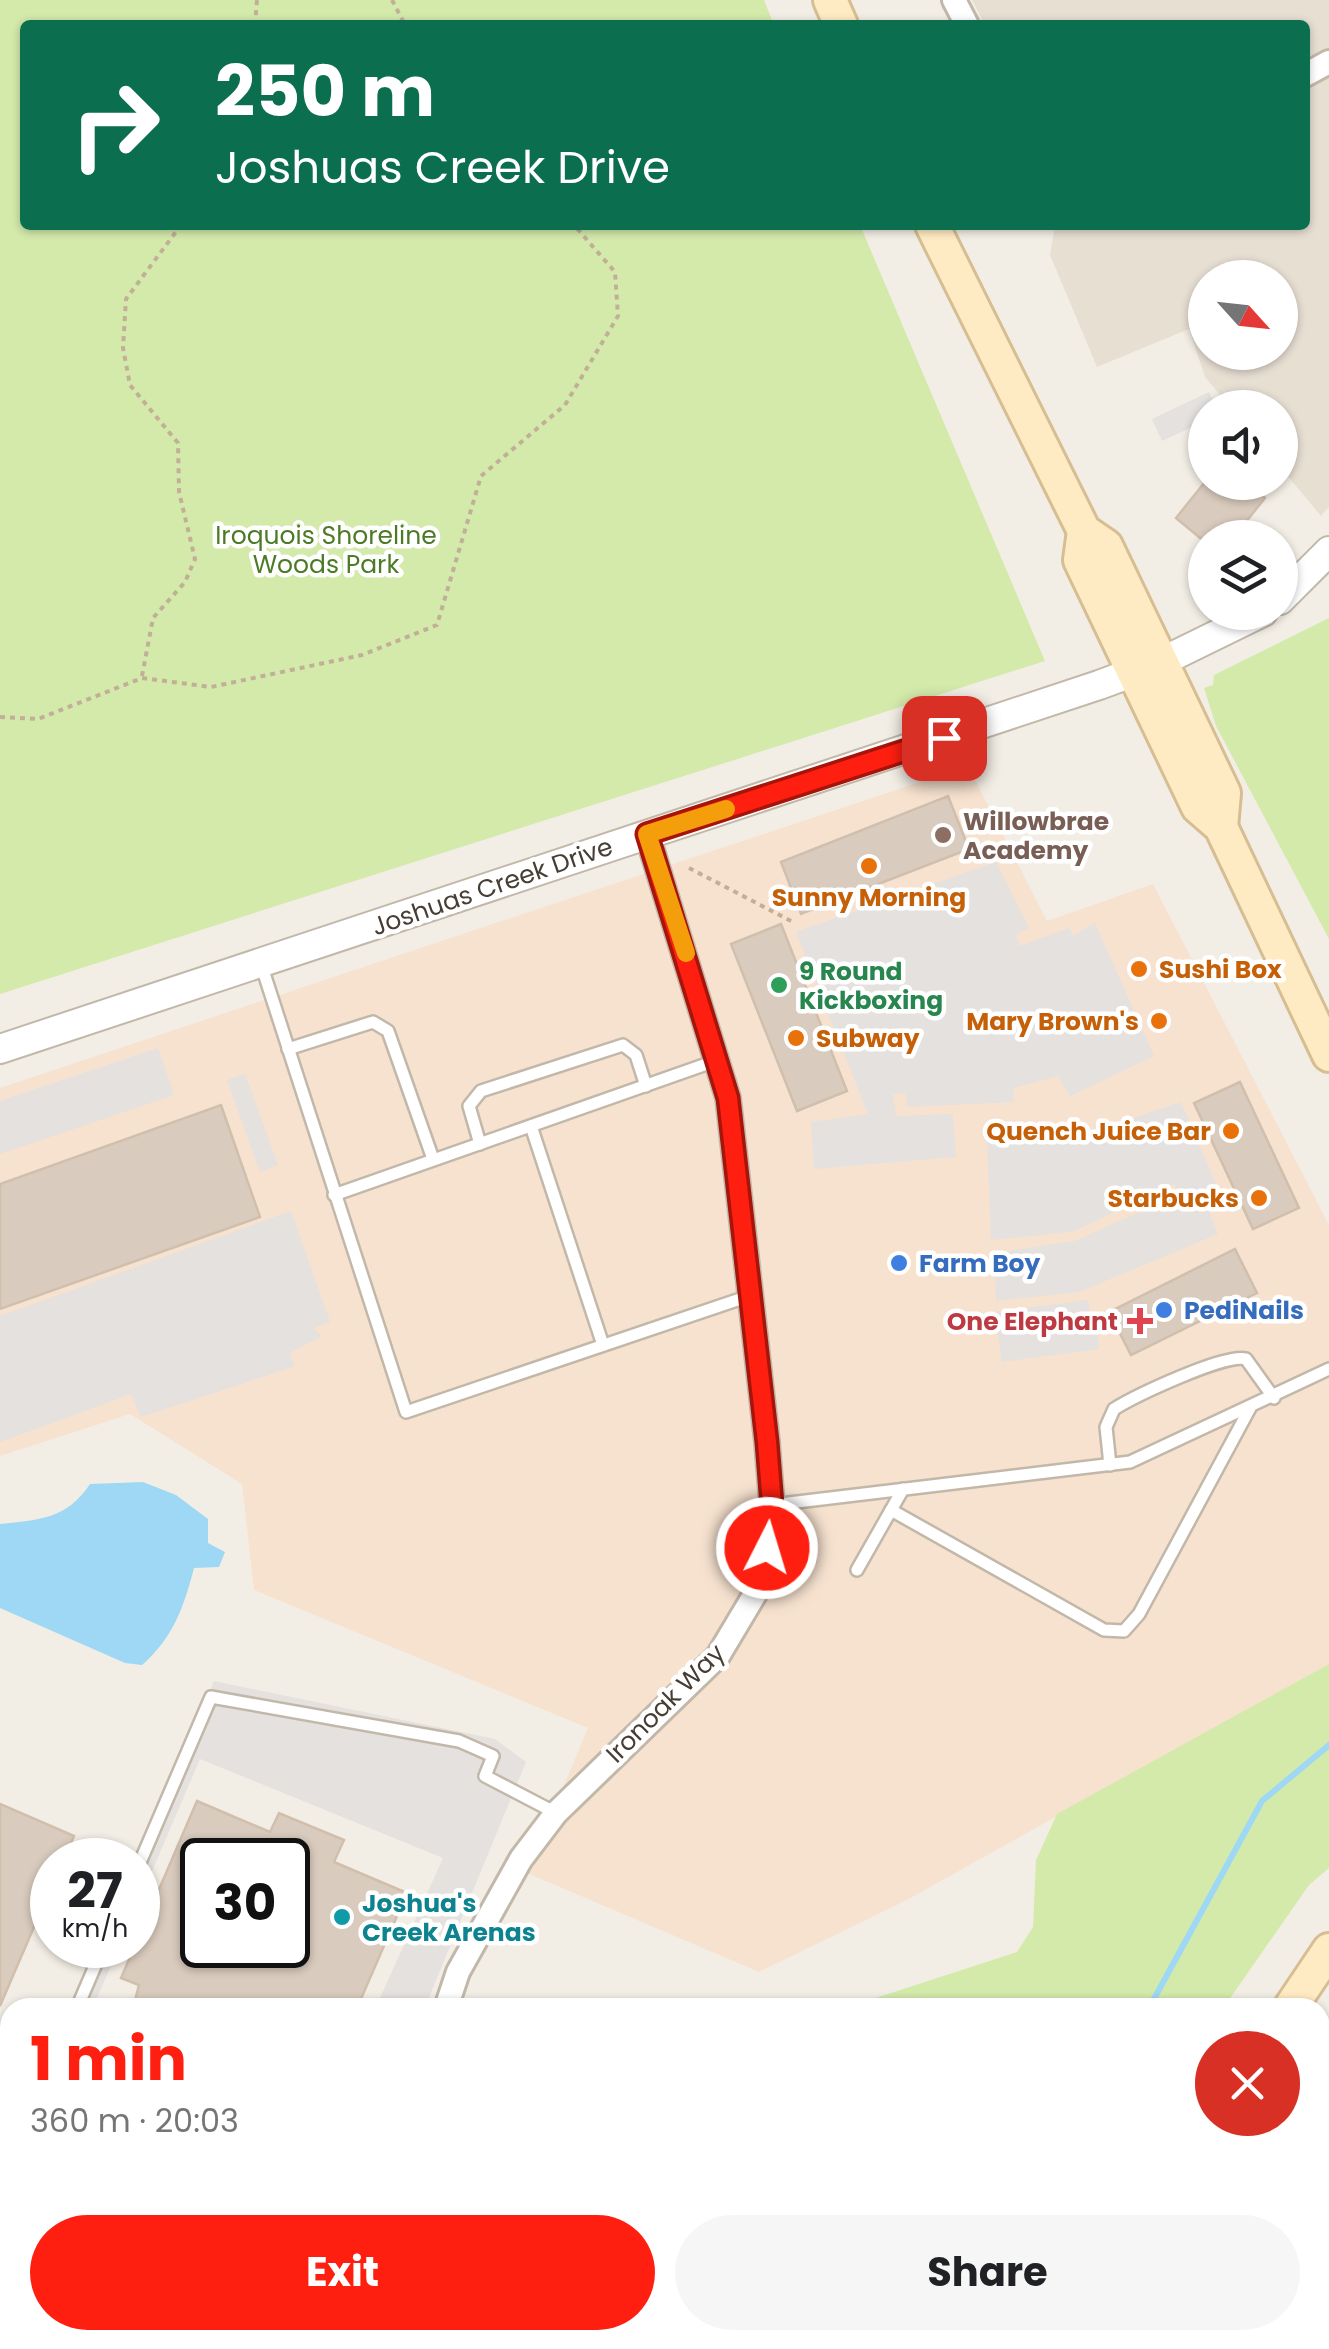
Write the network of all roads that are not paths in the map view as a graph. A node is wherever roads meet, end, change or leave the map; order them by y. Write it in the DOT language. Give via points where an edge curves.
graph roads {
  1 [pos="934,230"];
  2 [pos="1329,551"];
  3 [pos="1298,582"];
  4 [pos="1225,630"];
  5 [pos="1148,667"];
  6 [pos="647,834"];
  7 [pos="261,963"];
  8 [pos="288,1048"];
  9 [pos="0,1049"];
  10 [pos="1329,1055"];
  11 [pos="718,1060"];
  12 [pos="646,1086"];
  13 [pos="530,1126"];
  14 [pos="480,1144"];
  15 [pos="432,1160"];
  16 [pos="334,1195"];
  17 [pos="752,1295"];
  18 [pos="602,1345"];
  19 [pos="1329,1370"];
  20 [pos="1274,1398"];
  21 [pos="1250,1408"];
  22 [pos="1110,1466"];
  23 [pos="903,1488"];
  24 [pos="772,1505"];
  25 [pos="891,1510"];
  26 [pos="858,1570"];
  27 [pos="556,1813"];
  28 [pos="150,1838"];
  29 [pos="1329,1950"];
  30 [pos="94,1968"];
  31 [pos="81,1998"];
  32 [pos="449,1998"];
  33 [pos="1297,1998"];
  1 -- 5 [label="main road" via="1084,531 1106,546"];
  2 -- 3 [label="street"];
  4 -- 5 [label="street, Joshuas Creek Drive"];
  5 -- 6 [label="street, Joshuas Creek Drive"];
  5 -- 10 [label="main road" via="1224,793 1221,827"];
  6 -- 7 [label="street, Joshuas Creek Drive"];
  6 -- 11 [label="street, Ironoak Way"];
  7 -- 8 [label="lane"];
  7 -- 9 [label="street, Joshuas Creek Drive"];
  8 -- 15 [label="lane" via="373,1022 382,1025"];
  8 -- 16 [label="lane"];
  11 -- 12 [label="lane"];
  11 -- 17 [label="street, Ironoak Way" via="738,1163"];
  12 -- 13 [label="lane"];
  12 -- 14 [label="lane" via="636,1055 623,1045 481,1091 470,1106"];
  13 -- 14 [label="lane"];
  13 -- 18 [label="lane"];
  14 -- 15 [label="lane"];
  15 -- 16 [label="lane"];
  16 -- 18 [label="lane" via="406,1412"];
  17 -- 18 [label="lane"];
  17 -- 24 [label="street, Ironoak Way"];
  19 -- 20 [label="lane"];
  20 -- 21 [label="lane"];
  20 -- 22 [label="lane" via="1246,1359 1209,1367 1114,1409 1106,1427"];
  21 -- 22 [label="lane"];
  21 -- 25 [label="lane" via="1124,1631 1104,1630"];
  22 -- 23 [label="lane"];
  23 -- 24 [label="lane"];
  23 -- 25 [label="lane"];
  24 -- 27 [label="street, Ironoak Way" via="754,1594 729,1641 701,1676"];
  25 -- 26 [label="lane"];
  27 -- 28 [label="lane" via="484,1776 493,1756 459,1741 211,1696"];
  27 -- 32 [label="street, Ironoak Way" via="492,1906"];
  29 -- 33 [label="main road"];
  30 -- 31 [label="lane"];
}
